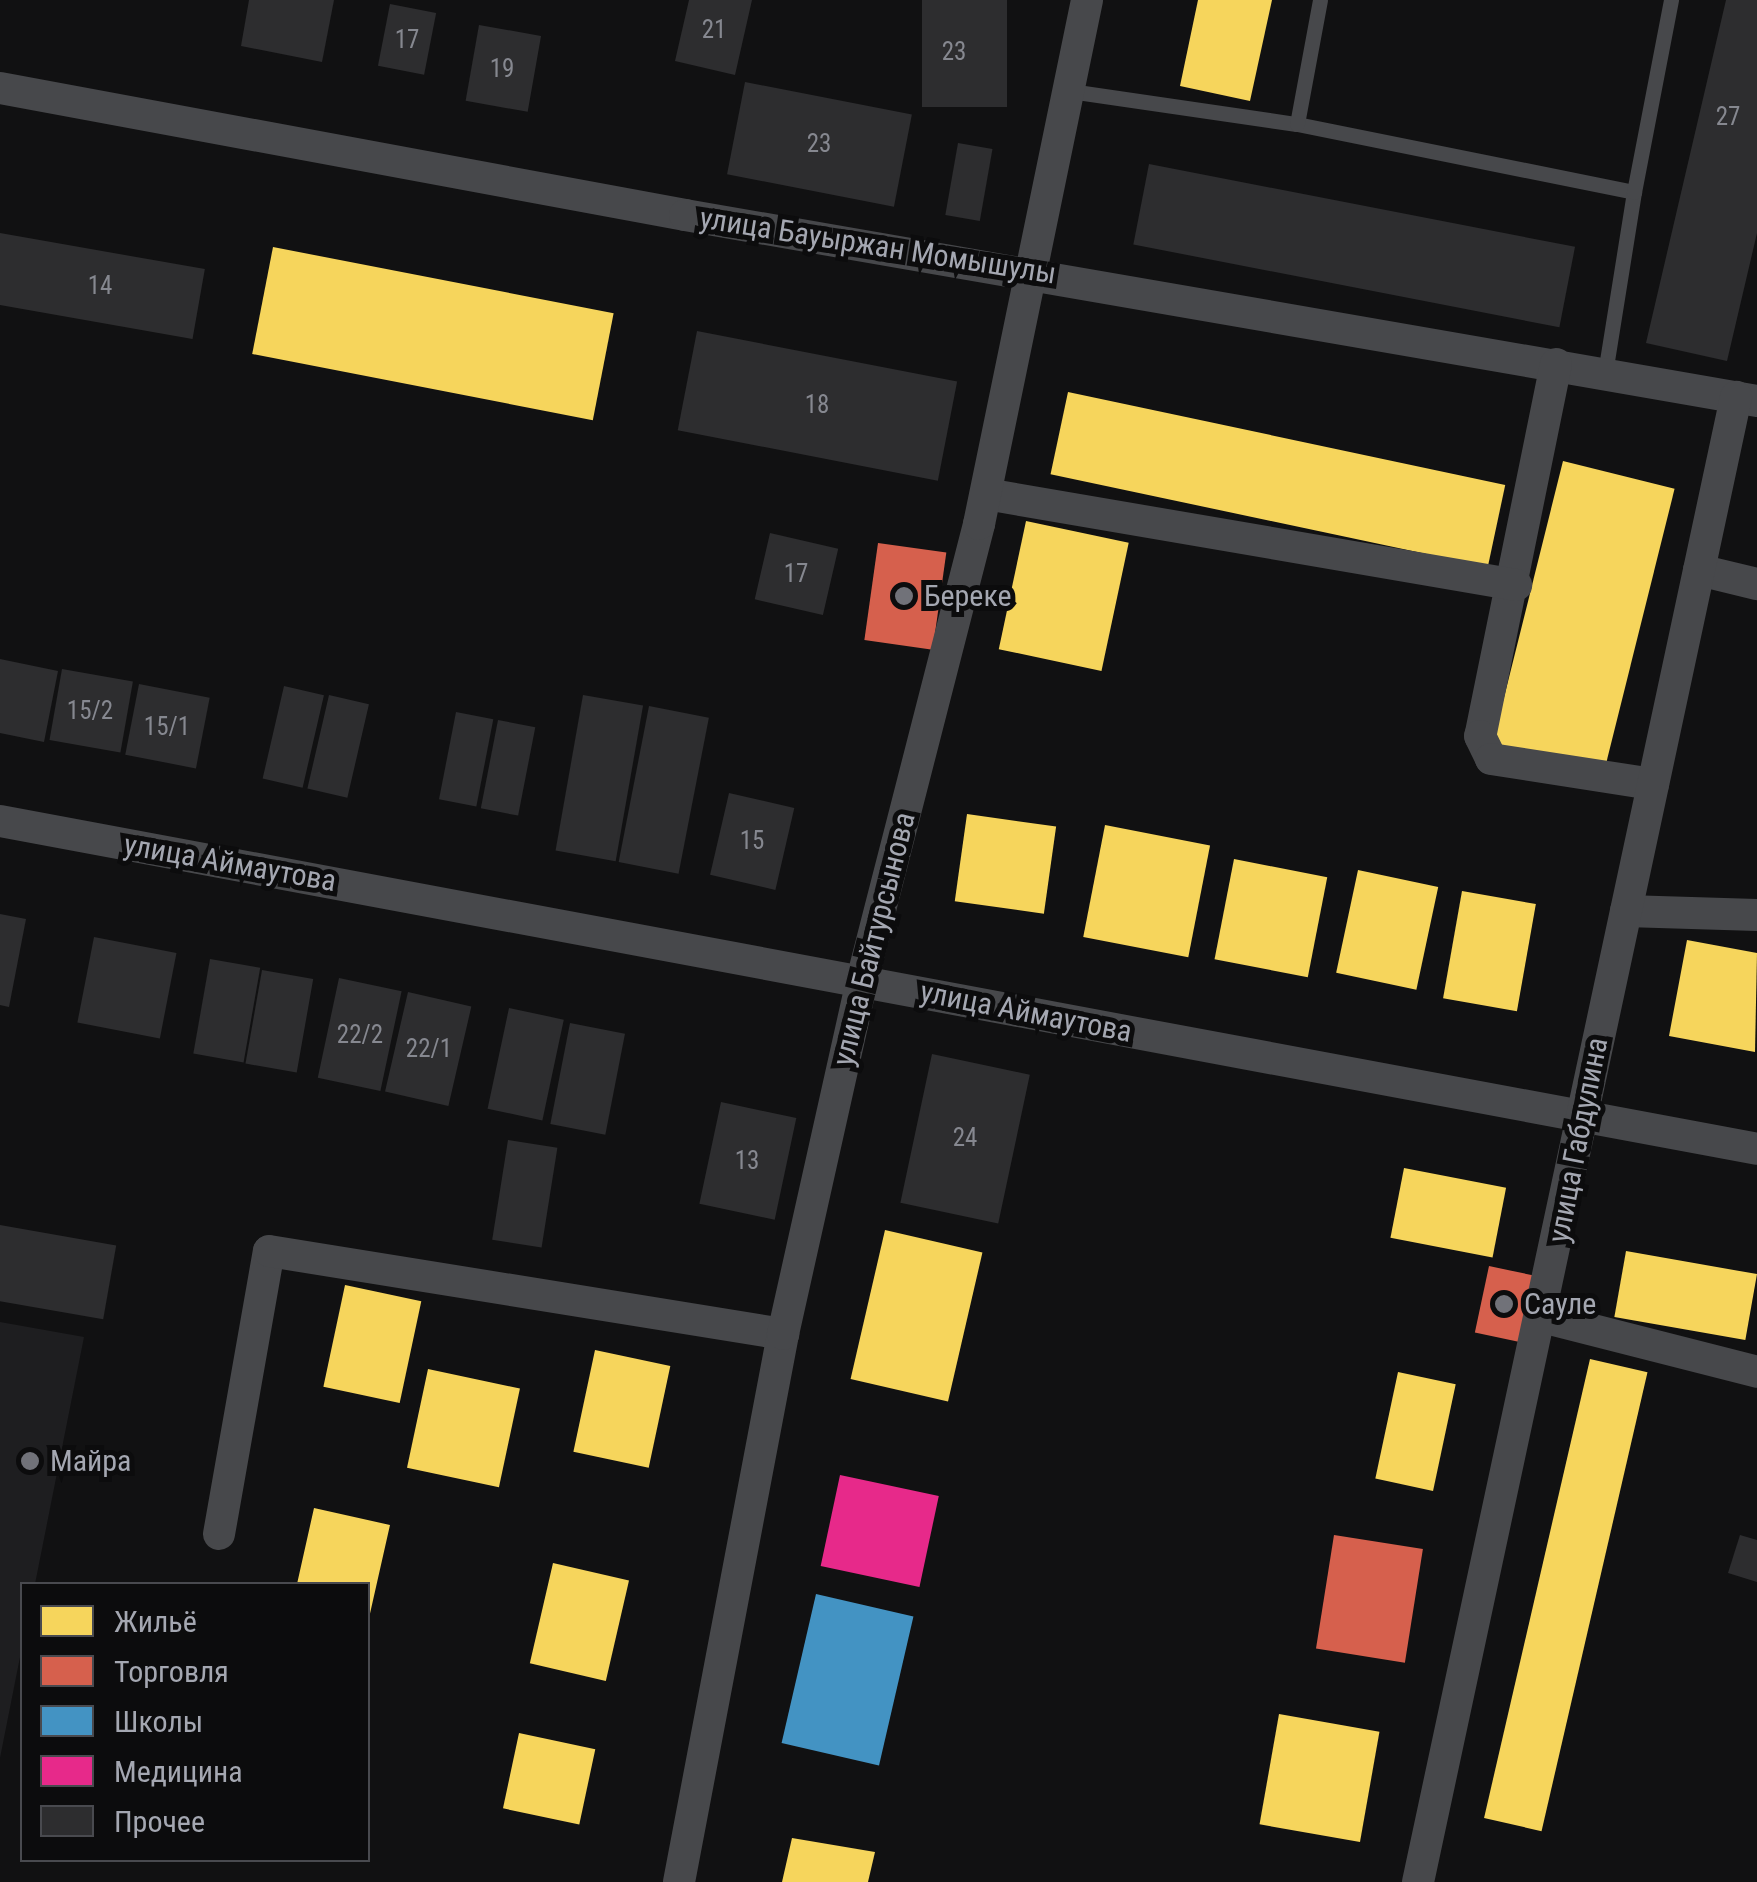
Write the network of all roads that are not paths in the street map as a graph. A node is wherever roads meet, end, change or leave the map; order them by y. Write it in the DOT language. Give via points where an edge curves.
graph roads {
  1 [pos="1088,0"];
  2 [pos="1320,0"];
  3 [pos="1671,0"];
  4 [pos="0,88"];
  5 [pos="1070,90"];
  6 [pos="1297,124"];
  7 [pos="1634,192"];
  8 [pos="1035,271"];
  9 [pos="1556,364"];
  10 [pos="1605,373"];
  11 [pos="1746,399"];
  12 [pos="986,494"];
  13 [pos="1699,570"];
  14 [pos="1757,584"];
  15 [pos="1516,585"];
  16 [pos="1652,784"];
  17 [pos="0,821"];
  18 [pos="1626,910"];
  19 [pos="1757,915"];
  20 [pos="862,980"];
  21 [pos="1581,1117"];
  22 [pos="1757,1149"];
  23 [pos="1542,1317"];
  24 [pos="783,1334"];
  25 [pos="1757,1372"];
  26 [pos="219,1534"];
  27 [pos="680,1882"];
  28 [pos="1418,1882"];
  1 -- 5 [label="street, улица Байтурсынова"];
  2 -- 6 [label="lane"];
  3 -- 7 [label="lane"];
  4 -- 8 [label="street, улица Бауыржан Момышулы" via="685,215"];
  5 -- 6 [label="lane"];
  5 -- 8 [label="street, улица Байтурсынова"];
  6 -- 7 [label="lane"];
  7 -- 10 [label="lane"];
  8 -- 9 [label="street, улица Бауыржан Момышулы"];
  8 -- 12 [label="street, улица Байтурсынова"];
  9 -- 10 [label="street, улица Бауыржан Момышулы"];
  9 -- 15 [label="street"];
  10 -- 11 [label="street, улица Бауыржан Момышулы"];
  11 -- 13 [label="street, улица Габдулина"];
  12 -- 15 [label="street"];
  12 -- 20 [label="street, улица Байтурсынова"];
  13 -- 14 [label="street"];
  13 -- 16 [label="street, улица Габдулина"];
  15 -- 16 [label="street" via="1480,725 1491,759"];
  16 -- 18 [label="street, улица Габдулина"];
  17 -- 20 [label="street, улица Аймаутова"];
  18 -- 19 [label="street"];
  18 -- 21 [label="street, улица Габдулина"];
  20 -- 21 [label="street, улица Аймаутова"];
  20 -- 24 [label="street, улица Байтурсынова"];
  21 -- 22 [label="street, улица Аймаутова"];
  21 -- 23 [label="street, улица Габдулина"];
  23 -- 25 [label="street"];
  23 -- 28 [label="street, улица Габдулина"];
  24 -- 26 [label="street" via="269,1250"];
  24 -- 27 [label="street, улица Байтурсынова"];
}
